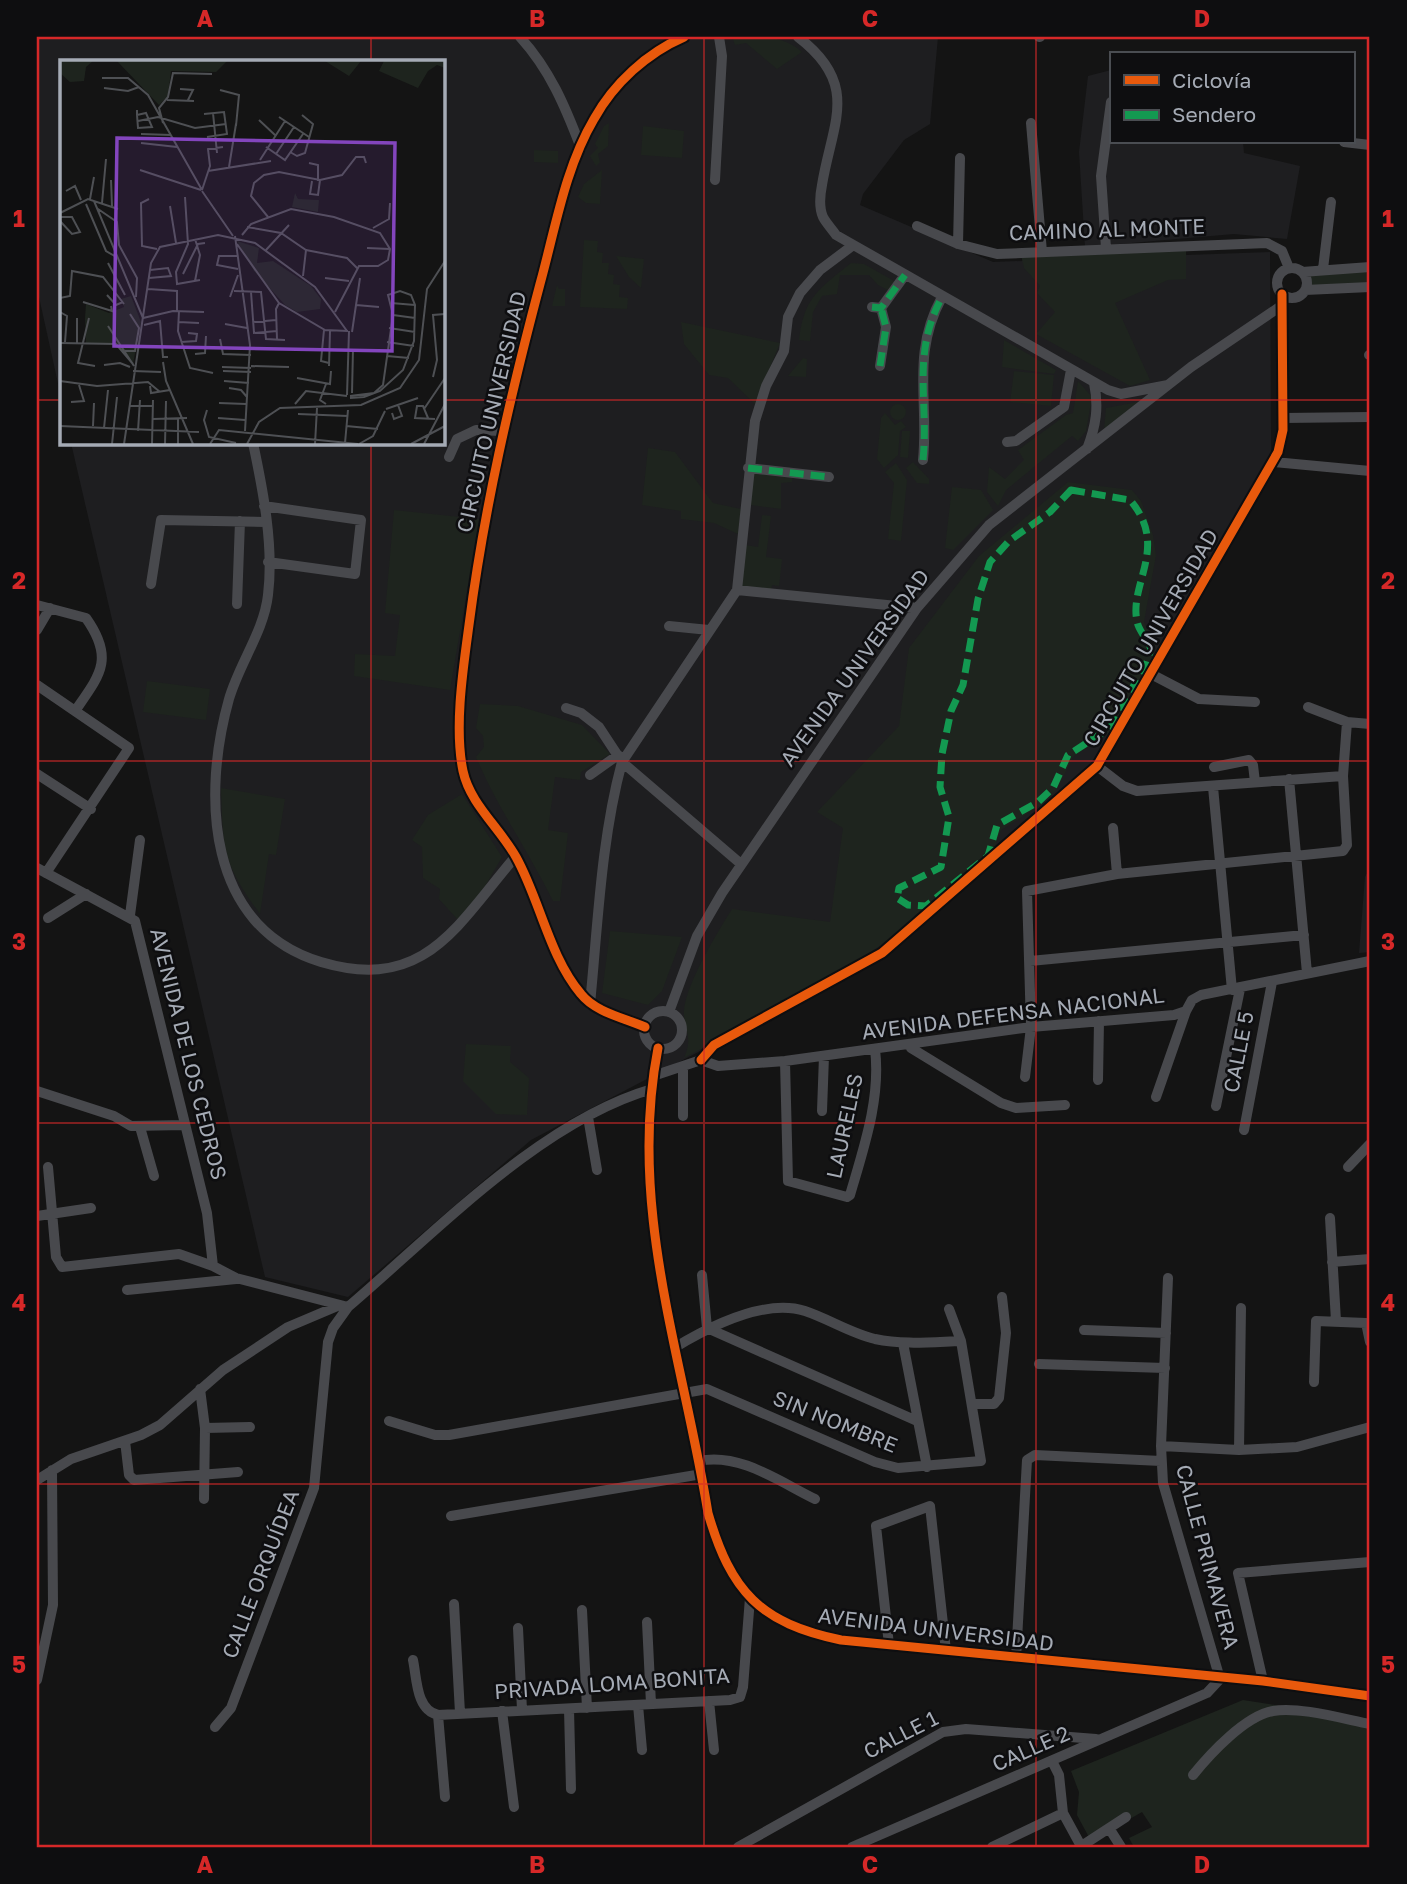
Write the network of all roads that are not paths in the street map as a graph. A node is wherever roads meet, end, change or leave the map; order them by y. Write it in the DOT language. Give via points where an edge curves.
graph roads {
  1 [pos="520,37"];
  2 [pos="684,37"];
  3 [pos="719,37"];
  4 [pos="798,37"];
  5 [pos="1110,109"];
  6 [pos="1031,123"];
  7 [pos="581,148"];
  8 [pos="960,158"];
  9 [pos="716,180"];
  10 [pos="1331,202"];
  11 [pos="916,226"];
  12 [pos="958,244"];
  13 [pos="852,246"];
  14 [pos="1106,248"];
  15 [pos="1042,252"];
  16 [pos="1370,267"];
  17 [pos="1289,268"];
  18 [pos="1323,270"];
  19 [pos="1302,272"];
  20 [pos="905,275"];
  21 [pos="1370,287"];
  22 [pos="1305,290"];
  23 [pos="1282,294"];
  24 [pos="942,297"];
  25 [pos="1281,306"];
  26 [pos="880,366"];
  27 [pos="1071,370"];
  28 [pos="1094,383"];
  29 [pos="1168,385"];
  30 [pos="1370,417"];
  31 [pos="1283,418"];
  32 [pos="502,431"];
  33 [pos="1007,442"];
  34 [pos="253,444"];
  35 [pos="1087,449"];
  36 [pos="449,457"];
  37 [pos="923,460"];
  38 [pos="1273,462"];
  39 [pos="748,468"];
  40 [pos="1370,471"];
  41 [pos="829,477"];
  42 [pos="264,506"];
  43 [pos="240,521"];
  44 [pos="265,522"];
  45 [pos="268,562"];
  46 [pos="150,584"];
  47 [pos="737,590"];
  48 [pos="237,604"];
  49 [pos="37,605"];
  50 [pos="50,608"];
  51 [pos="917,608"];
  52 [pos="669,626"];
  53 [pos="37,630"];
  54 [pos="709,630"];
  55 [pos="1151,674"];
  56 [pos="37,685"];
  57 [pos="1255,702"];
  58 [pos="1308,707"];
  59 [pos="566,708"];
  60 [pos="75,711"];
  61 [pos="1347,722"];
  62 [pos="1370,724"];
  63 [pos="620,758"];
  64 [pos="1097,766"];
  65 [pos="1214,767"];
  66 [pos="37,774"];
  67 [pos="590,775"];
  68 [pos="1343,776"];
  69 [pos="1289,779"];
  70 [pos="1255,782"];
  71 [pos="1213,787"];
  72 [pos="91,809"];
  73 [pos="1113,828"];
  74 [pos="140,840"];
  75 [pos="516,856"];
  76 [pos="1295,856"];
  77 [pos="741,864"];
  78 [pos="1220,864"];
  79 [pos="41,870"];
  80 [pos="1116,874"];
  81 [pos="86,894"];
  82 [pos="130,915"];
  83 [pos="48,918"];
  84 [pos="1304,935"];
  85 [pos="1227,944"];
  86 [pos="1030,961"];
  87 [pos="1370,961"];
  88 [pos="1307,974"];
  89 [pos="1272,982"];
  90 [pos="1236,989"];
  91 [pos="590,1004"];
  92 [pos="1186,1011"];
  93 [pos="669,1012"];
  94 [pos="1099,1021"];
  95 [pos="645,1027"];
  96 [pos="1031,1027"];
  97 [pos="658,1048"];
  98 [pos="911,1048"];
  99 [pos="875,1049"];
  100 [pos="824,1056"];
  101 [pos="701,1060"];
  102 [pos="785,1061"];
  103 [pos="682,1067"];
  104 [pos="653,1076"];
  105 [pos="1025,1077"];
  106 [pos="1098,1080"];
  107 [pos="652,1089"];
  108 [pos="40,1091"];
  109 [pos="1156,1097"];
  110 [pos="1065,1105"];
  111 [pos="1216,1106"];
  112 [pos="822,1111"];
  113 [pos="683,1116"];
  114 [pos="588,1117"];
  115 [pos="185,1125"];
  116 [pos="140,1127"];
  117 [pos="1244,1130"];
  118 [pos="1370,1144"];
  119 [pos="48,1167"];
  120 [pos="1348,1167"];
  121 [pos="597,1170"];
  122 [pos="154,1176"];
  123 [pos="91,1208"];
  124 [pos="53,1214"];
  125 [pos="37,1216"];
  126 [pos="1329,1218"];
  127 [pos="1370,1259"];
  128 [pos="1332,1262"];
  129 [pos="213,1266"];
  130 [pos="702,1275"];
  131 [pos="236,1278"];
  132 [pos="1168,1278"];
  133 [pos="127,1290"];
  134 [pos="1002,1297"];
  135 [pos="344,1306"];
  136 [pos="1241,1308"];
  137 [pos="949,1309"];
  138 [pos="1336,1321"];
  139 [pos="707,1328"];
  140 [pos="1084,1330"];
  141 [pos="1166,1333"];
  142 [pos="961,1341"];
  143 [pos="1370,1342"];
  144 [pos="902,1343"];
  145 [pos="674,1348"];
  146 [pos="1039,1364"];
  147 [pos="1165,1368"];
  148 [pos="1314,1382"];
  149 [pos="200,1389"];
  150 [pos="685,1395"];
  151 [pos="974,1404"];
  152 [pos="389,1421"];
  153 [pos="917,1421"];
  154 [pos="250,1427"];
  155 [pos="1370,1427"];
  156 [pos="205,1428"];
  157 [pos="125,1441"];
  158 [pos="1161,1446"];
  159 [pos="1239,1450"];
  160 [pos="699,1461"];
  161 [pos="1161,1461"];
  162 [pos="927,1467"];
  163 [pos="52,1469"];
  164 [pos="238,1472"];
  165 [pos="205,1474"];
  166 [pos="702,1474"];
  167 [pos="37,1480"];
  168 [pos="204,1499"];
  169 [pos="815,1499"];
  170 [pos="452,1516"];
  171 [pos="1370,1562"];
  172 [pos="751,1598"];
  173 [pos="454,1604"];
  174 [pos="582,1610"];
  175 [pos="648,1622"];
  176 [pos="518,1628"];
  177 [pos="889,1645"];
  178 [pos="946,1651"];
  179 [pos="1016,1658"];
  180 [pos="413,1660"];
  181 [pos="1220,1679"];
  182 [pos="37,1681"];
  183 [pos="1263,1681"];
  184 [pos="1370,1696"];
  185 [pos="709,1701"];
  186 [pos="638,1704"];
  187 [pos="651,1704"];
  188 [pos="586,1708"];
  189 [pos="569,1709"];
  190 [pos="522,1710"];
  191 [pos="502,1711"];
  192 [pos="460,1713"];
  193 [pos="434,1714"];
  194 [pos="1370,1724"];
  195 [pos="215,1727"];
  196 [pos="1100,1739"];
  197 [pos="642,1750"];
  198 [pos="715,1750"];
  199 [pos="1052,1761"];
  200 [pos="1193,1775"];
  201 [pos="571,1789"];
  202 [pos="445,1797"];
  203 [pos="514,1807"];
  204 [pos="1063,1813"];
  205 [pos="1126,1817"];
  206 [pos="1109,1829"];
  207 [pos="738,1847"];
  208 [pos="852,1847"];
  209 [pos="992,1847"];
  210 [pos="1080,1847"];
  211 [pos="1121,1847"];
  1 -- 7 [label="street" via="560,92"];
  2 -- 7 [label="street, CIRCUITO UNIVERSIDAD" via="639,64 613,91"];
  3 -- 9 [label="street"];
  4 -- 13 [label="street" via="818,52 838,101 837,128 820,198 823,216"];
  5 -- 14 [label="street" via="1101,176"];
  6 -- 15 [label="street"];
  7 -- 32 [label="street, CIRCUITO UNIVERSIDAD" via="559,212"];
  8 -- 12 [label="street"];
  10 -- 18 [label="street"];
  11 -- 12 [label="street, CAMINO AL MONTE"];
  12 -- 15 [label="street, CAMINO AL MONTE" via="997,254"];
  13 -- 20 [label="street"];
  13 -- 39 [label="street" via="820,270 793,305 784,351 755,421"];
  14 -- 15 [label="street, CAMINO AL MONTE"];
  14 -- 17 [label="street, CAMINO AL MONTE" via="1266,243 1282,251"];
  16 -- 18 [label="street"];
  17 -- 19 [label="street"];
  17 -- 23 [label="street" via="1279,277"];
  18 -- 19 [label="street"];
  19 -- 22 [label="street"];
  20 -- 24 [label="street"];
  20 -- 26 [label="street" via="876,307 886,327"];
  21 -- 22 [label="street"];
  22 -- 23 [label="street" via="1295,298"];
  23 -- 25 [label="street, CIRCUITO UNIVERSIDAD"];
  24 -- 27 [label="street"];
  24 -- 37 [label="street" via="928,323 921,389 926,418"];
  25 -- 29 [label="street, AVENIDA UNIVERSIDAD"];
  25 -- 31 [label="street, CIRCUITO UNIVERSIDAD"];
  27 -- 28 [label="street"];
  27 -- 33 [label="street" via="1064,407 1016,441"];
  28 -- 29 [label="street" via="1121,394"];
  28 -- 35 [label="street" via="1098,404"];
  29 -- 35 [label="street, AVENIDA UNIVERSIDAD"];
  30 -- 31 [label="street"];
  31 -- 38 [label="street, CIRCUITO UNIVERSIDAD" via="1281,443"];
  32 -- 36 [label="street" via="476,430 457,439"];
  32 -- 75 [label="street, CIRCUITO UNIVERSIDAD" via="480,539 460,696 463,771 473,796"];
  34 -- 42 [label="street"];
  35 -- 51 [label="street, AVENIDA UNIVERSIDAD" via="989,525"];
  38 -- 40 [label="street"];
  38 -- 55 [label="street, CIRCUITO UNIVERSIDAD"];
  39 -- 41 [label="street"];
  39 -- 47 [label="street"];
  42 -- 44 [label="street"];
  42 -- 45 [label="street" via="361,520 355,574"];
  43 -- 44 [label="street"];
  43 -- 46 [label="street" via="161,520"];
  43 -- 48 [label="street"];
  44 -- 45 [label="street"];
  45 -- 75 [label="street" via="268,597 230,698 213,804 221,858 248,912 269,935 318,961 375,971 404,965 433,951"];
  47 -- 51 [label="street"];
  47 -- 54 [label="street"];
  49 -- 50 [label="street"];
  50 -- 53 [label="street"];
  50 -- 60 [label="street" via="86,618 104,664"];
  51 -- 77 [label="street, AVENIDA UNIVERSIDAD"];
  52 -- 54 [label="street"];
  54 -- 63 [label="street"];
  55 -- 57 [label="street" via="1199,699"];
  55 -- 64 [label="street, CIRCUITO UNIVERSIDAD"];
  56 -- 60 [label="street"];
  58 -- 61 [label="street"];
  59 -- 63 [label="street" via="581,712 599,727"];
  60 -- 72 [label="street" via="129,748"];
  61 -- 62 [label="street"];
  61 -- 68 [label="street"];
  63 -- 67 [label="street"];
  63 -- 77 [label="street"];
  63 -- 91 [label="street"];
  64 -- 71 [label="street" via="1129,790"];
  64 -- 101 [label="street, CIRCUITO UNIVERSIDAD" via="883,953 714,1045"];
  65 -- 70 [label="street" via="1249,760"];
  66 -- 72 [label="street"];
  68 -- 69 [label="street"];
  68 -- 76 [label="street" via="1345,850"];
  69 -- 70 [label="street"];
  69 -- 76 [label="street"];
  70 -- 71 [label="street"];
  71 -- 78 [label="street"];
  72 -- 79 [label="street"];
  73 -- 80 [label="street"];
  74 -- 82 [label="street"];
  75 -- 91 [label="street, CIRCUITO UNIVERSIDAD" via="564,968"];
  76 -- 78 [label="street"];
  76 -- 84 [label="street"];
  77 -- 93 [label="street, AVENIDA UNIVERSIDAD" via="697,936"];
  78 -- 80 [label="street"];
  78 -- 85 [label="street"];
  79 -- 81 [label="street, AVENIDA DE LOS CEDROS"];
  80 -- 86 [label="street" via="1027,891"];
  81 -- 82 [label="street, AVENIDA DE LOS CEDROS"];
  81 -- 83 [label="street"];
  82 -- 115 [label="street, AVENIDA DE LOS CEDROS" via="143,946"];
  84 -- 85 [label="street"];
  84 -- 88 [label="street"];
  85 -- 86 [label="street"];
  85 -- 90 [label="street"];
  86 -- 96 [label="street"];
  87 -- 88 [label="street, AVENIDA DEFENSA NACIONAL"];
  88 -- 89 [label="street, AVENIDA DEFENSA NACIONAL"];
  89 -- 90 [label="street, AVENIDA DEFENSA NACIONAL"];
  89 -- 117 [label="street, CALLE 5"];
  90 -- 92 [label="street, AVENIDA DEFENSA NACIONAL" via="1196,997"];
  90 -- 111 [label="street"];
  91 -- 95 [label="street"];
  92 -- 94 [label="street, AVENIDA DEFENSA NACIONAL"];
  92 -- 109 [label="street"];
  93 -- 95 [label="street" via="651,1016"];
  93 -- 97 [label="street" via="679,1020 682,1032 671,1047"];
  94 -- 96 [label="street, AVENIDA DEFENSA NACIONAL"];
  94 -- 106 [label="street"];
  95 -- 97 [label="street" via="648,1040"];
  96 -- 99 [label="street, AVENIDA DEFENSA NACIONAL"];
  96 -- 105 [label="street"];
  97 -- 104 [label="street"];
  98 -- 110 [label="street" via="1001,1103 1016,1108"];
  99 -- 100 [label="street, AVENIDA DEFENSA NACIONAL"];
  99 -- 102 [label="street, LAURELES" via="879,1079 847,1197 788,1181"];
  100 -- 102 [label="street, AVENIDA DEFENSA NACIONAL"];
  100 -- 112 [label="street"];
  101 -- 102 [label="street, AVENIDA DEFENSA NACIONAL" via="718,1066"];
  101 -- 103 [label="street, AVENIDA DEFENSA NACIONAL"];
  103 -- 104 [label="street, AVENIDA DEFENSA NACIONAL"];
  103 -- 113 [label="street"];
  104 -- 107 [label="street, AVENIDA UNIVERSIDAD"];
  107 -- 114 [label="street" via="620,1099"];
  107 -- 145 [label="street, AVENIDA UNIVERSIDAD" via="648,1189"];
  108 -- 116 [label="street"];
  114 -- 121 [label="street"];
  114 -- 135 [label="street" via="521,1158"];
  115 -- 116 [label="street"];
  115 -- 129 [label="street, AVENIDA DE LOS CEDROS" via="207,1213"];
  116 -- 122 [label="street"];
  118 -- 120 [label="street"];
  119 -- 124 [label="street"];
  123 -- 124 [label="street"];
  124 -- 125 [label="street"];
  124 -- 129 [label="street" via="56,1257 62,1267 174,1254"];
  126 -- 128 [label="street"];
  127 -- 128 [label="street"];
  128 -- 138 [label="street"];
  129 -- 131 [label="street"];
  130 -- 139 [label="street"];
  131 -- 133 [label="street"];
  131 -- 135 [label="street"];
  132 -- 141 [label="street, CALLE PRIMAVERA"];
  134 -- 151 [label="street" via="1006,1332 999,1398 994,1404"];
  135 -- 149 [label="street" via="288,1327"];
  135 -- 195 [label="street, CALLE ORQUÍDEA" via="328,1342 314,1488 231,1708"];
  136 -- 159 [label="street"];
  137 -- 142 [label="street"];
  138 -- 143 [label="street" via="1366,1323"];
  138 -- 148 [label="street" via="1316,1321"];
  139 -- 144 [label="street" via="786,1308 803,1310 874,1339"];
  139 -- 145 [label="street"];
  139 -- 153 [label="street, SIN NOMBRE"];
  140 -- 141 [label="street"];
  141 -- 147 [label="street, CALLE PRIMAVERA"];
  142 -- 144 [label="street"];
  142 -- 151 [label="street"];
  144 -- 153 [label="street, SIN NOMBRE"];
  145 -- 150 [label="street, AVENIDA UNIVERSIDAD"];
  146 -- 147 [label="street"];
  147 -- 158 [label="street, CALLE PRIMAVERA"];
  149 -- 156 [label="street"];
  149 -- 157 [label="street" via="160,1425"];
  150 -- 152 [label="street, SIN NOMBRE" via="449,1435"];
  150 -- 160 [label="street, AVENIDA UNIVERSIDAD"];
  150 -- 162 [label="street, SIN NOMBRE" via="707,1389 875,1462 898,1468"];
  151 -- 162 [label="street" via="981,1461"];
  153 -- 162 [label="street, SIN NOMBRE"];
  154 -- 156 [label="street"];
  155 -- 159 [label="street" via="1297,1447"];
  156 -- 165 [label="street"];
  157 -- 163 [label="street"];
  157 -- 165 [label="street" via="131,1479"];
  158 -- 159 [label="street"];
  158 -- 161 [label="street, CALLE PRIMAVERA"];
  160 -- 166 [label="street, AVENIDA UNIVERSIDAD"];
  160 -- 169 [label="street" via="714,1457 733,1461"];
  161 -- 179 [label="street" via="1035,1455 1027,1460"];
  161 -- 181 [label="street, CALLE PRIMAVERA" via="1170,1510"];
  163 -- 167 [label="street"];
  163 -- 182 [label="street" via="52,1605"];
  164 -- 165 [label="street"];
  165 -- 168 [label="street"];
  166 -- 170 [label="street"];
  166 -- 172 [label="street, AVENIDA UNIVERSIDAD" via="718,1546 733,1578"];
  171 -- 183 [label="street" via="1238,1573"];
  172 -- 177 [label="street, AVENIDA UNIVERSIDAD" via="806,1633"];
  172 -- 185 [label="street, PRIVADA LOMA BONITA" via="740,1697"];
  173 -- 192 [label="street"];
  174 -- 188 [label="street"];
  175 -- 187 [label="street"];
  176 -- 190 [label="street"];
  177 -- 178 [label="street, AVENIDA UNIVERSIDAD"];
  177 -- 178 [label="street" via="876,1526 930,1506"];
  178 -- 179 [label="street, AVENIDA UNIVERSIDAD"];
  179 -- 181 [label="street, AVENIDA UNIVERSIDAD"];
  180 -- 193 [label="street" via="422,1704"];
  181 -- 183 [label="street, AVENIDA UNIVERSIDAD"];
  181 -- 196 [label="street, CALLE 2" via="1207,1693"];
  183 -- 184 [label="street, AVENIDA UNIVERSIDAD"];
  185 -- 187 [label="street, PRIVADA LOMA BONITA"];
  185 -- 198 [label="street"];
  186 -- 187 [label="street, PRIVADA LOMA BONITA"];
  186 -- 188 [label="street, PRIVADA LOMA BONITA"];
  186 -- 197 [label="street"];
  188 -- 189 [label="street, PRIVADA LOMA BONITA"];
  189 -- 190 [label="street, PRIVADA LOMA BONITA"];
  189 -- 201 [label="street"];
  190 -- 191 [label="street, PRIVADA LOMA BONITA"];
  191 -- 192 [label="street, PRIVADA LOMA BONITA"];
  191 -- 203 [label="street"];
  192 -- 193 [label="street, PRIVADA LOMA BONITA"];
  193 -- 202 [label="street"];
  194 -- 200 [label="street" via="1272,1711 1256,1717 1211,1752"];
  196 -- 199 [label="street, CALLE 2"];
  196 -- 207 [label="street, CALLE 1" via="966,1729 943,1732"];
  199 -- 204 [label="street" via="1059,1775"];
  199 -- 208 [label="street, CALLE 2"];
  204 -- 209 [label="street"];
  204 -- 210 [label="street"];
  205 -- 206 [label="street"];
  206 -- 210 [label="street"];
  206 -- 211 [label="street"];
}
